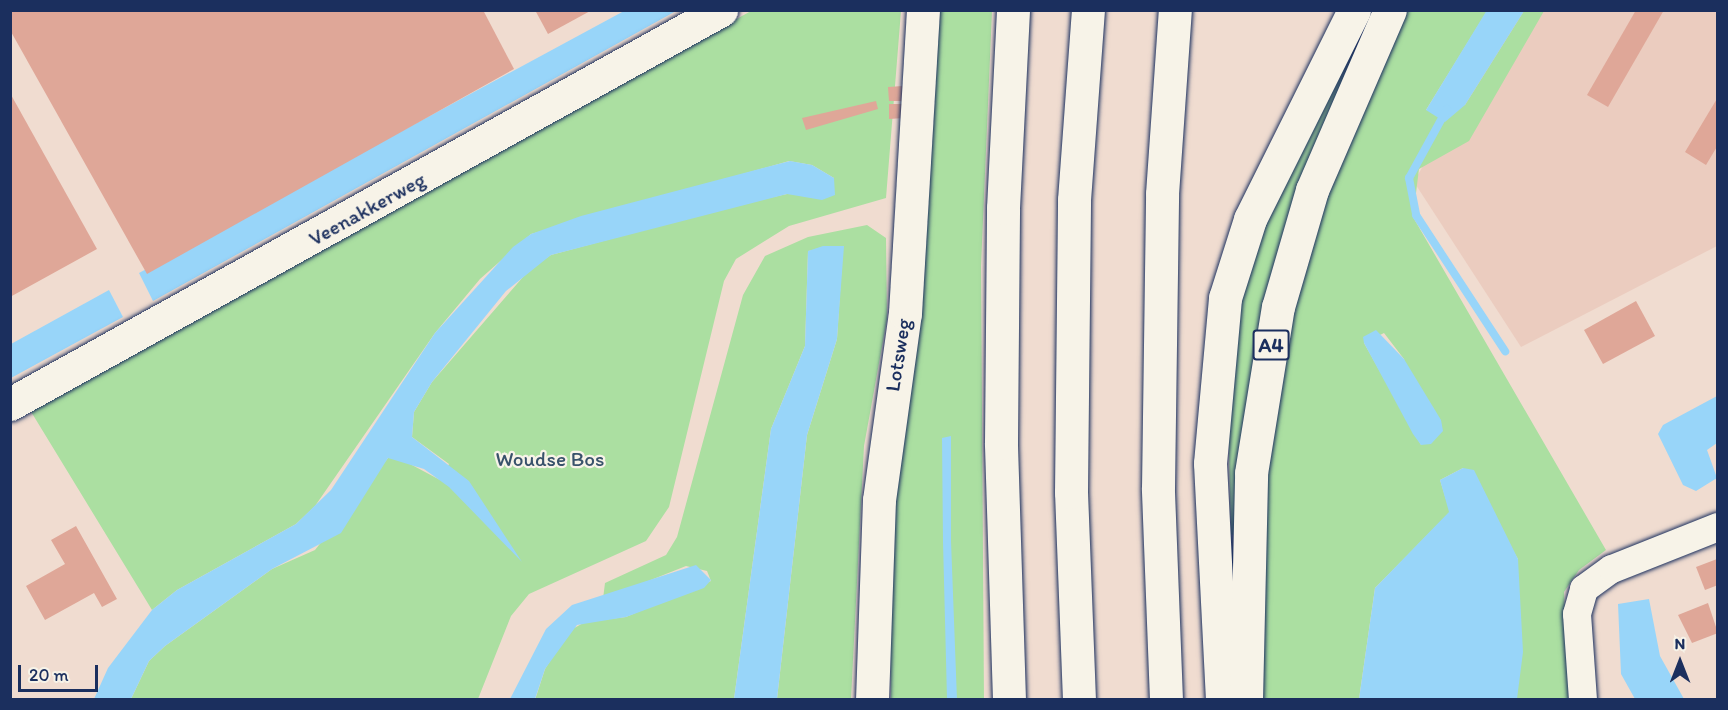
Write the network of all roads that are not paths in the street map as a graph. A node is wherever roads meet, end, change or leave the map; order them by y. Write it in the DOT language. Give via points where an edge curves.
graph roads {
  1 [pos="721,10"];
  2 [pos="923,10"];
  3 [pos="1013,10"];
  4 [pos="1088,10"];
  5 [pos="1175,10"];
  6 [pos="1354,10"];
  7 [pos="1390,10"];
  8 [pos="10,404"];
  9 [pos="1718,527"];
  10 [pos="872,699"];
  11 [pos="1009,699"];
  12 [pos="1079,699"];
  13 [pos="1166,699"];
  14 [pos="1222,699"];
  15 [pos="1246,699"];
  16 [pos="1583,699"];
  1 -- 8 [label="main road, Veenakkerweg"];
  2 -- 10 [label="main road, Lotsweg" via="905,313 879,500"];
  3 -- 11 [label="main road" via="1002,374"];
  4 -- 12 [label="main road" via="1074,246 1071,492"];
  5 -- 13 [label="main road" via="1162,194 1158,464"];
  6 -- 14 [label="main road, A4" via="1250,219 1225,298 1210,463"];
  7 -- 15 [label="main road, A4" via="1312,190 1278,307 1251,473"];
  9 -- 16 [label="street" via="1612,569 1584,589 1578,614"];
}
